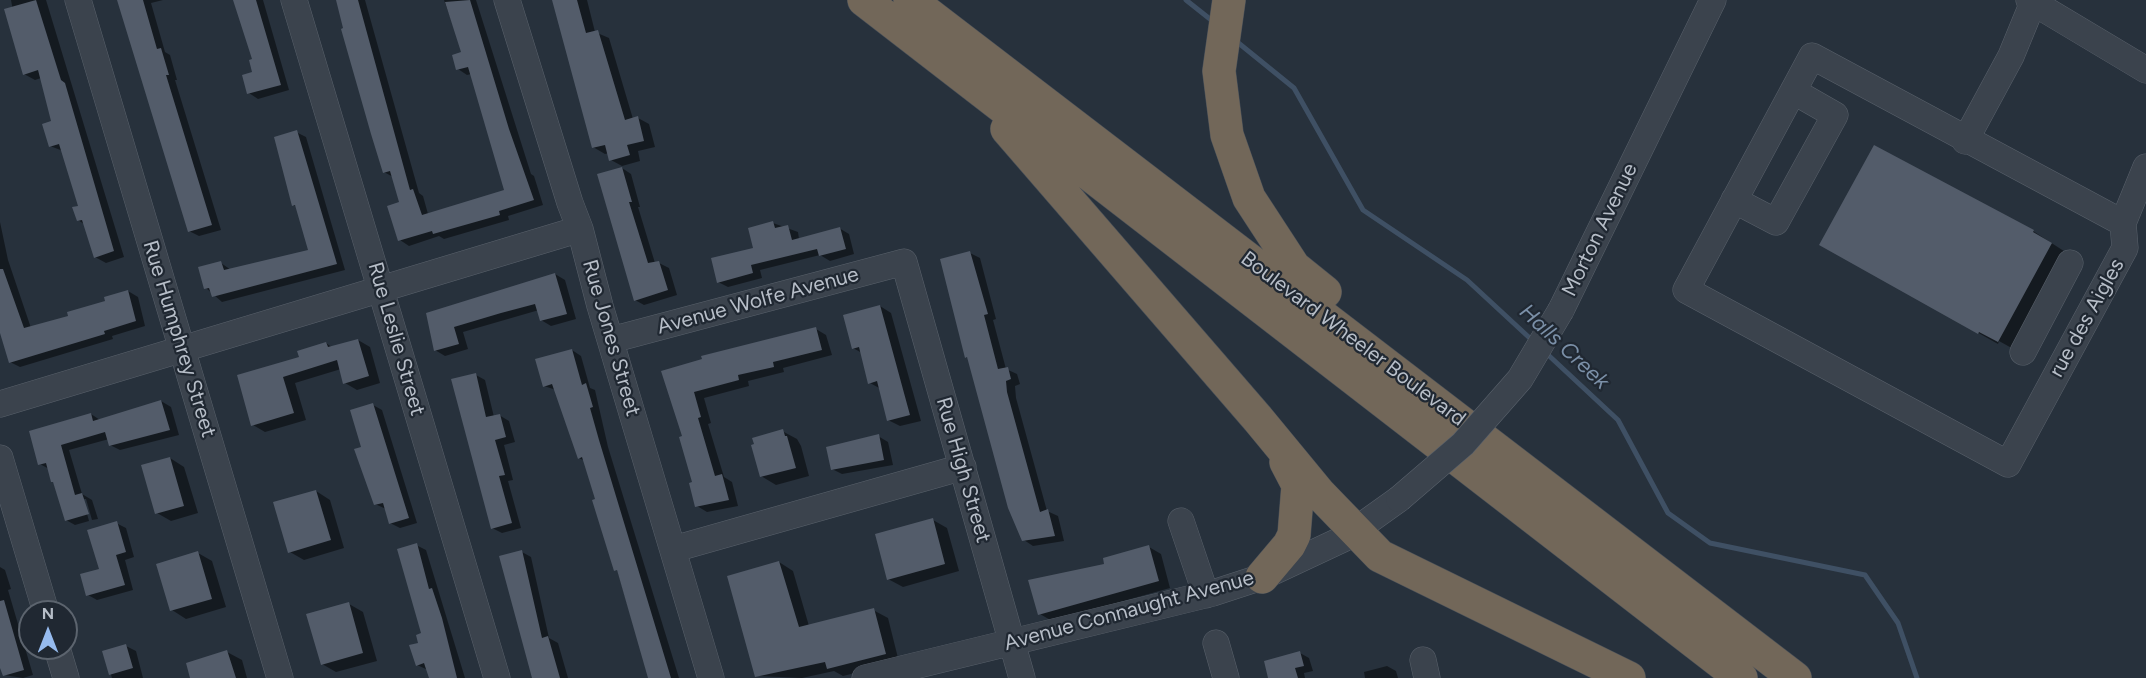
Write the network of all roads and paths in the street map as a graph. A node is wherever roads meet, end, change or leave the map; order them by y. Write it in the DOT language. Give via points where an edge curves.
graph roads {
  1 [pos="78,0"];
  2 [pos="294,0"];
  3 [pos="507,0"];
  4 [pos="844,0"];
  5 [pos="864,0"];
  6 [pos="910,0"];
  7 [pos="1229,0"];
  8 [pos="1713,0"];
  9 [pos="2032,1"];
  10 [pos="2146,70"];
  11 [pos="1793,91"];
  12 [pos="1965,141"];
  13 [pos="2146,167"];
  14 [pos="1734,200"];
  15 [pos="2123,223"];
  16 [pos="580,229"];
  17 [pos="904,262"];
  18 [pos="2070,263"];
  19 [pos="379,288"];
  20 [pos="2052,296"];
  21 [pos="2089,315"];
  22 [pos="612,340"];
  23 [pos="183,349"];
  24 [pos="2023,352"];
  25 [pos="0,404"];
  26 [pos="1276,444"];
  27 [pos="1463,444"];
  28 [pos="0,458"];
  29 [pos="963,467"];
  30 [pos="1181,520"];
  31 [pos="1358,530"];
  32 [pos="674,549"];
  33 [pos="1635,555"];
  34 [pos="1262,576"];
  35 [pos="1206,595"];
  36 [pos="42,600"];
  37 [pos="1011,641"];
  38 [pos="1216,643"];
  39 [pos="61,660"];
  40 [pos="66,678"];
  41 [pos="280,678"];
  42 [pos="497,678"];
  43 [pos="711,678"];
  44 [pos="865,678"];
  45 [pos="1022,678"];
  46 [pos="1226,678"];
  47 [pos="1629,678"];
  48 [pos="1742,678"];
  49 [pos="1795,678"];
  1 -- 23 [label="street, Rue Humphrey Street"];
  2 -- 19 [label="street, Rue Leslie Street"];
  3 -- 16 [label="street, Rue Jones Street"];
  4 -- 26 [label="highway" via="1004,126"];
  5 -- 48 [label="highway, Boulevard Wheeler Boulevard"];
  6 -- 33 [label="highway, Boulevard Wheeler Boulevard"];
  7 -- 33 [label="highway" via="1219,71 1227,135 1249,198 1294,267 1552,474"];
  8 -- 27 [label="street, Morton Avenue, bridge" via="1561,310 1520,379"];
  9 -- 10 [label="street"];
  9 -- 12 [label="street" via="2011,56"];
  11 -- 12 [label="street" via="1812,56"];
  11 -- 14 [label="street"];
  11 -- 14 [label="street" via="1835,115 1776,222"];
  12 -- 15 [label="street"];
  13 -- 15 [label="street, rue des Aigles"];
  14 -- 21 [label="street, rue des Aigles" via="1686,290 2008,464"];
  15 -- 21 [label="street, rue des Aigles" via="2125,248"];
  16 -- 19 [label="street"];
  16 -- 22 [label="street, Rue Jones Street"];
  17 -- 22 [label="street, Avenue Wolfe Avenue"];
  17 -- 29 [label="street, Rue High Street"];
  18 -- 20 [label="street"];
  19 -- 23 [label="street"];
  19 -- 42 [label="street, Rue Leslie Street"];
  20 -- 21 [label="street"];
  20 -- 24 [label="street"];
  22 -- 32 [label="street, Rue Jones Street"];
  23 -- 25 [label="street"];
  23 -- 41 [label="street, Rue Humphrey Street"];
  26 -- 31 [label="highway"];
  26 -- 34 [label="highway" via="1298,485 1294,535"];
  27 -- 31 [label="street, Avenue Connaught Avenue, bridge"];
  28 -- 36 [label="street"];
  29 -- 32 [label="street"];
  29 -- 37 [label="street, Rue High Street"];
  30 -- 35 [label="street"];
  31 -- 34 [label="street, Avenue Connaught Avenue"];
  31 -- 47 [label="highway" via="1380,556"];
  32 -- 43 [label="street, Rue Jones Street"];
  33 -- 49 [label="highway, Boulevard Wheeler Boulevard"];
  34 -- 35 [label="street, Avenue Connaught Avenue"];
  35 -- 37 [label="street, Avenue Connaught Avenue"];
  37 -- 44 [label="street, Avenue Connaught Avenue"];
  37 -- 45 [label="street, Rue High Street"];
  38 -- 46 [label="street"];
  39 -- 40 [label="street"];
}
